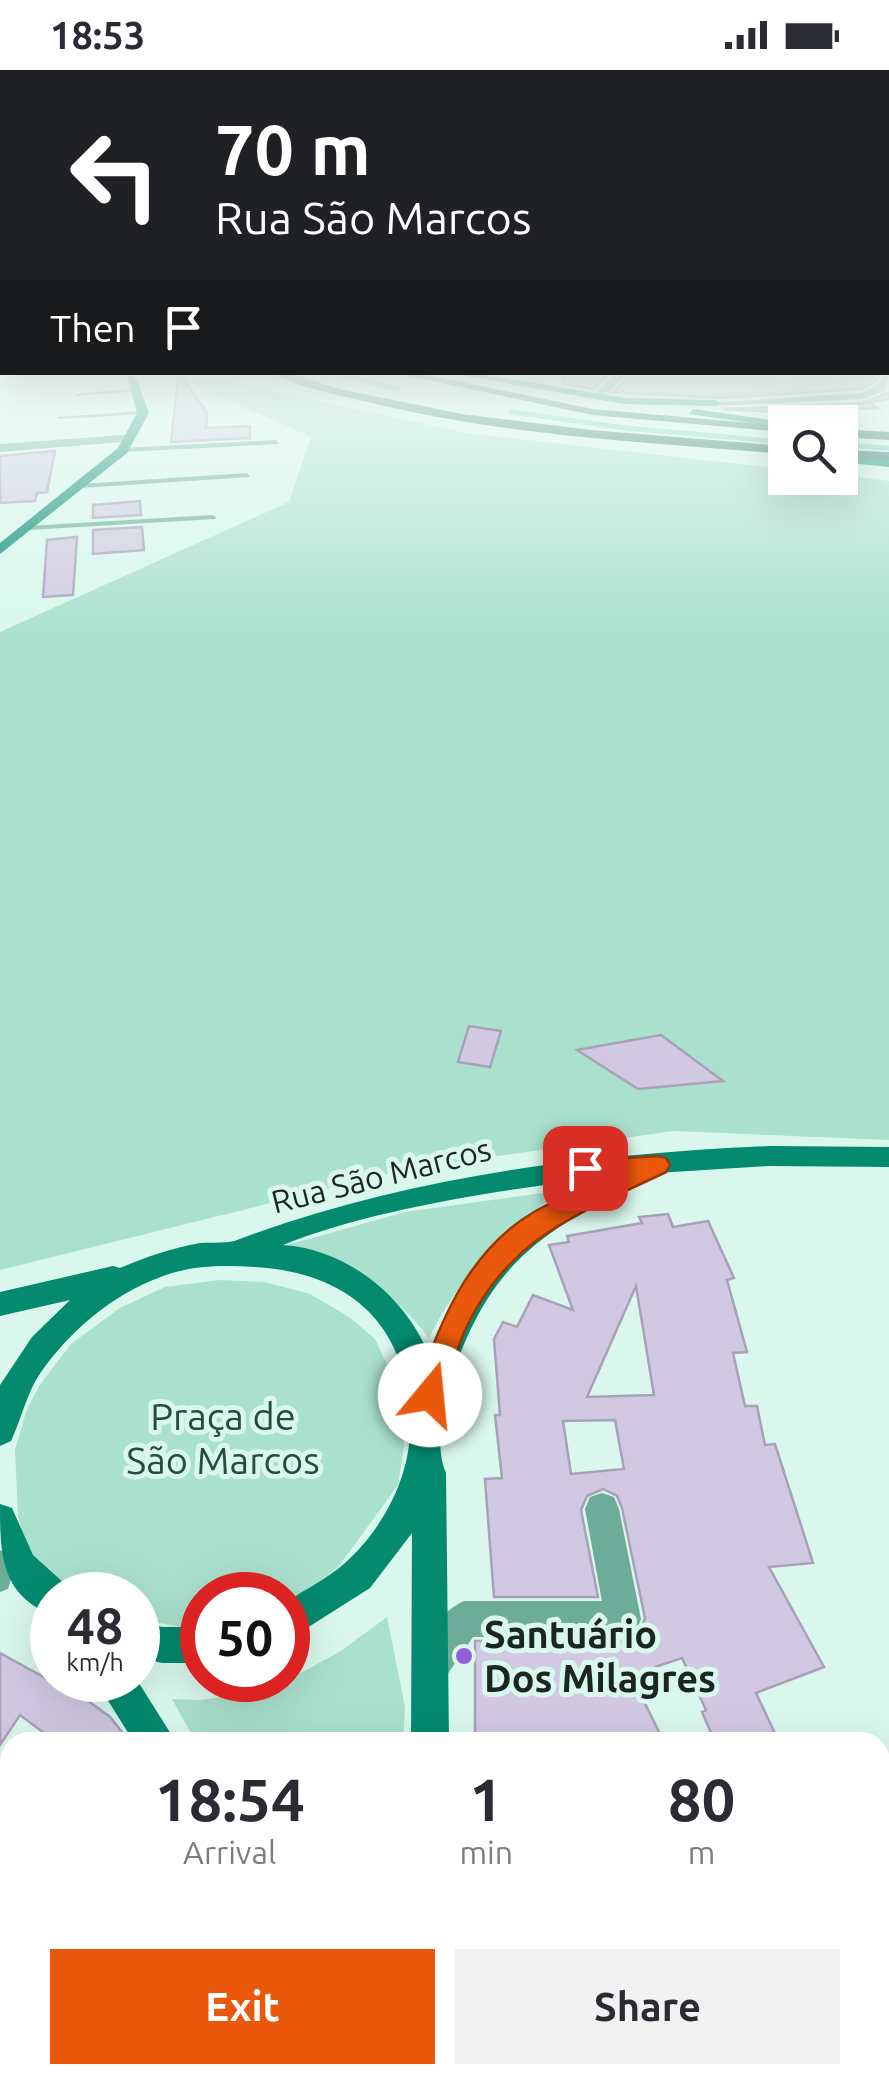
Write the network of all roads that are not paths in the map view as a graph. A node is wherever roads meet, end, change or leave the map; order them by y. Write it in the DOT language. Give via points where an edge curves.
graph roads {
  1 [pos="116,456"];
  2 [pos="858,457"];
  3 [pos="889,460"];
  4 [pos="247,475"];
  5 [pos="81,486"];
  6 [pos="212,517"];
  7 [pos="28,528"];
  8 [pos="0,550"];
  9 [pos="889,1158"];
  10 [pos="658,1165"];
  11 [pos="244,1250"];
  12 [pos="142,1271"];
  13 [pos="0,1304"];
  14 [pos="430,1395"];
  15 [pos="0,1430"];
  16 [pos="429,1451"];
  17 [pos="602,1509"];
  18 [pos="0,1520"];
  19 [pos="8,1564"];
  20 [pos="30,1580"];
  21 [pos="310,1611"];
  22 [pos="432,1664"];
  23 [pos="129,1702"];
  24 [pos="150,1732"];
  25 [pos="430,1732"];
  1 -- 5 [label="main road"];
  2 -- 3 [label="main road"];
  4 -- 5 [label="lane"];
  5 -- 7 [label="main road"];
  6 -- 7 [label="lane"];
  7 -- 8 [label="main road"];
  9 -- 10 [label="main road, Rua São Marcos"];
  10 -- 11 [label="main road, Rua São Marcos" via="585,1168 470,1187 316,1222"];
  10 -- 14 [label="main road, Rua São Marcos" via="541,1220 505,1250 450,1331"];
  11 -- 12 [label="main road" via="192,1255"];
  11 -- 14 [label="main road" via="290,1255 334,1270 371,1294 409,1338"];
  12 -- 13 [label="main road"];
  12 -- 15 [label="main road" via="56,1329 25,1369"];
  14 -- 16 [label="main road"];
  16 -- 21 [label="main road" via="417,1494 379,1554"];
  16 -- 22 [label="main road"];
  17 -- 22 [label="street" via="623,1618 464,1619"];
  18 -- 19 [label="main road"];
  19 -- 20 [label="main road"];
  22 -- 25 [label="main road"];
  23 -- 24 [label="main road"];
}
